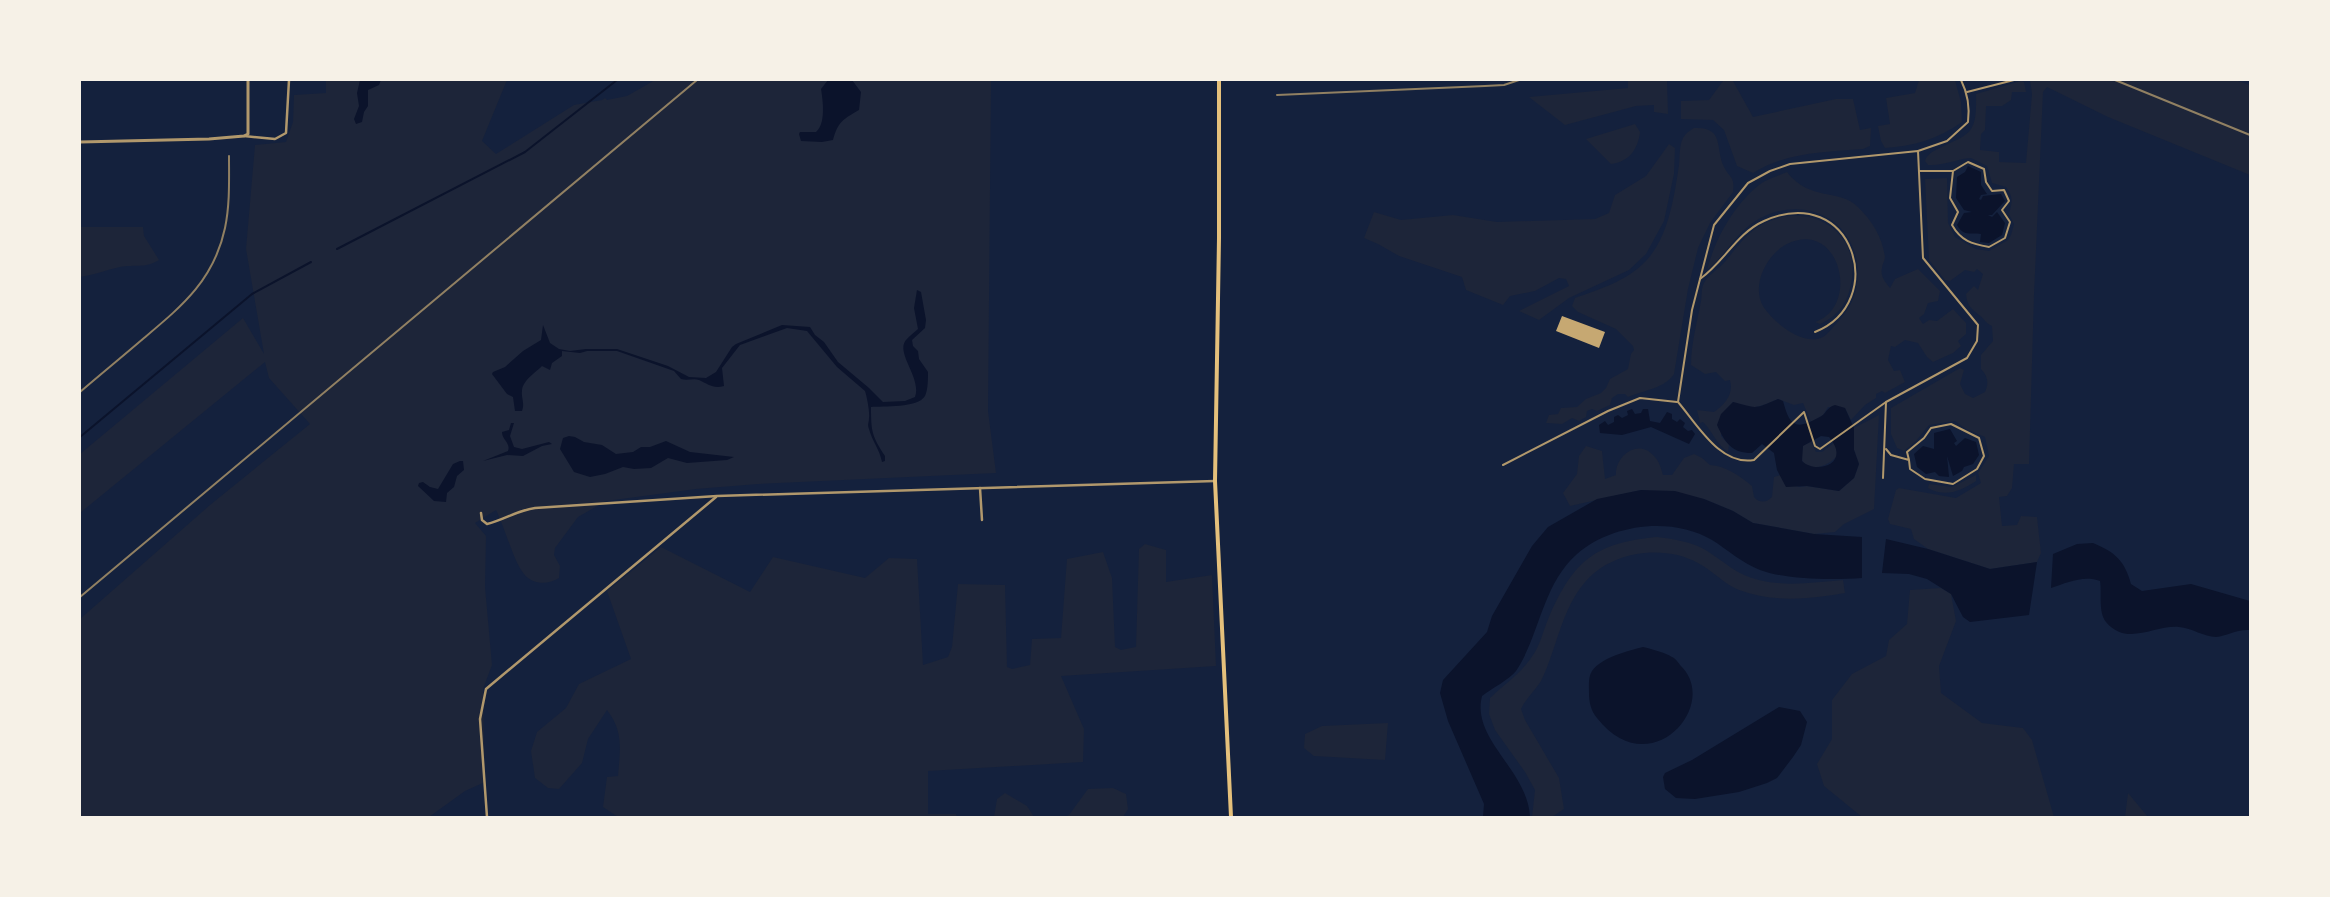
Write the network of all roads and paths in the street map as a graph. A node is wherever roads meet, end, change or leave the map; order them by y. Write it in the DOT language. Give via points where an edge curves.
graph roads {
  1 [pos="248,80"];
  2 [pos="289,80"];
  3 [pos="1219,80"];
  4 [pos="1961,80"];
  5 [pos="2014,80"];
  6 [pos="1967,92"];
  7 [pos="246,135"];
  8 [pos="80,142"];
  9 [pos="1918,151"];
  10 [pos="1919,171"];
  11 [pos="1953,171"];
  12 [pos="1698,280"];
  13 [pos="1815,332"];
  14 [pos="1678,402"];
  15 [pos="1886,402"];
  16 [pos="1886,449"];
  17 [pos="1909,460"];
  18 [pos="1503,465"];
  19 [pos="1883,478"];
  20 [pos="1215,481"];
  21 [pos="980,488"];
  22 [pos="717,496"];
  23 [pos="481,513"];
  24 [pos="982,520"];
  25 [pos="487,817"];
  26 [pos="1230,817"];
  1 -- 7 [label="street"];
  2 -- 7 [label="street" via="286,133 275,139"];
  3 -- 20 [label="main road"];
  4 -- 6 [label="street"];
  5 -- 6 [label="street"];
  6 -- 9 [label="street" via="1968,122 1947,141"];
  7 -- 8 [label="street"];
  9 -- 10 [label="street"];
  9 -- 12 [label="street" via="1790,164 1748,183 1714,225"];
  10 -- 11 [label="street"];
  10 -- 15 [label="street" via="1923,258 1978,326 1977,341 1967,358"];
  11 -- 11 [label="street" via="1950,198 1958,212 1952,225 1958,236 1989,247 2005,238 2010,222 2002,210 2009,201 2004,190 1992,191 1986,182 1984,169 1968,162"];
  12 -- 13 [label="street" via="1719,264 1743,235 1762,222 1807,212 1830,222 1851,248 1855,264 1853,289 1849,302 1834,322"];
  12 -- 14 [label="street"];
  14 -- 15 [label="street" via="1719,451 1745,462 1754,460 1804,412 1820,449"];
  14 -- 18 [label="street" via="1640,398"];
  15 -- 16 [label="street"];
  16 -- 17 [label="street" via="1890,455"];
  16 -- 19 [label="street"];
  17 -- 17 [label="street" via="1910,469 1925,479 1953,484 1977,469 1984,456 1979,438 1951,424 1931,428 1908,452"];
  20 -- 21 [label="street"];
  20 -- 26 [label="main road"];
  21 -- 22 [label="street"];
  21 -- 24 [label="street"];
  22 -- 23 [label="street" via="525,509 487,524"];
  22 -- 25 [label="street" via="486,689 480,719"];
}
